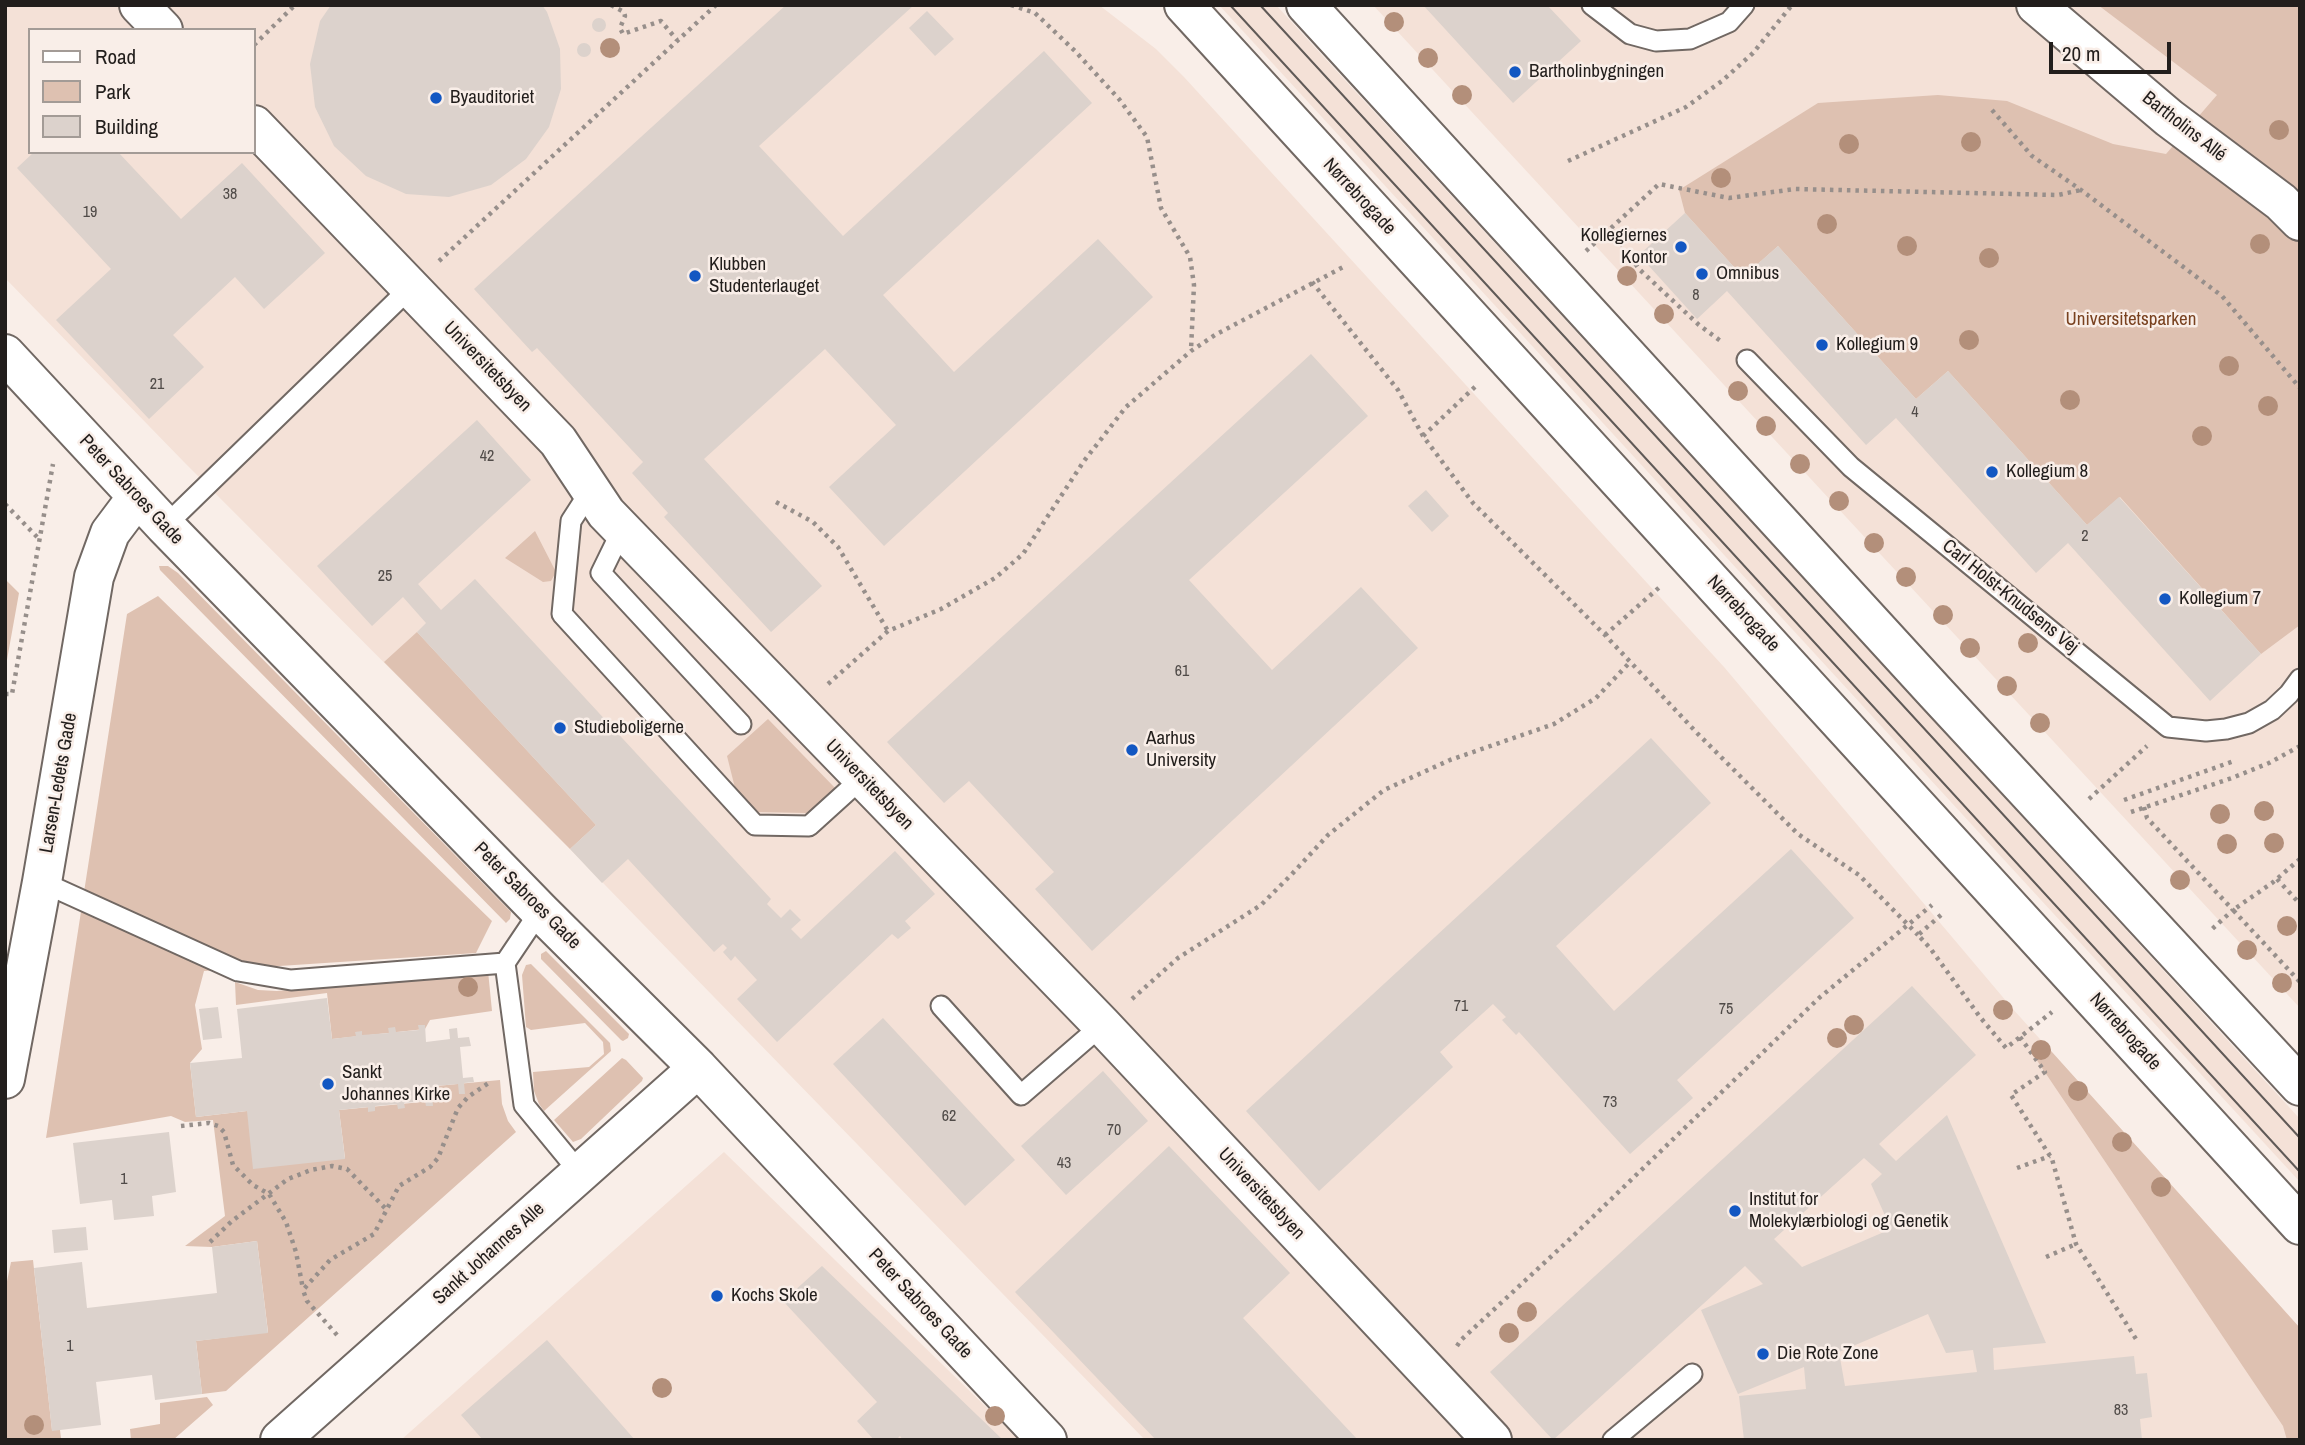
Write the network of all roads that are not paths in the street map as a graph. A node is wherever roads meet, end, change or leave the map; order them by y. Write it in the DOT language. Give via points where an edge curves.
graph roads {
  1 [pos="139,5"];
  2 [pos="1184,5"];
  3 [pos="1306,5"];
  4 [pos="1592,5"];
  5 [pos="1744,5"];
  6 [pos="2036,5"];
  7 [pos="161,28"];
  8 [pos="256,127"];
  9 [pos="2300,221"];
  10 [pos="410,288"];
  11 [pos="5,354"];
  12 [pos="1747,360"];
  13 [pos="591,490"];
  14 [pos="137,497"];
  15 [pos="165,526"];
  16 [pos="622,530"];
  17 [pos="2300,679"];
  18 [pos="741,724"];
  19 [pos="862,778"];
  20 [pos="42,882"];
  21 [pos="540,911"];
  22 [pos="505,962"];
  23 [pos="941,1006"];
  24 [pos="1102,1025"];
  25 [pos="698,1068"];
  26 [pos="5,1079"];
  27 [pos="2300,1086"];
  28 [pos="580,1173"];
  29 [pos="2300,1225"];
  30 [pos="1692,1374"];
  31 [pos="280,1440"];
  32 [pos="1047,1440"];
  33 [pos="1492,1440"];
  34 [pos="1613,1440"];
  1 -- 7 [label="street"];
  2 -- 29 [label="street, Nørrebrogade"];
  3 -- 27 [label="street"];
  4 -- 5 [label="lane" via="1630,34 1656,41 1690,39 1729,22"];
  6 -- 9 [label="street, Bartholins Allé"];
  8 -- 10 [label="street, Universitetsbyen"];
  10 -- 13 [label="street, Universitetsbyen" via="558,441"];
  10 -- 15 [label="lane"];
  11 -- 14 [label="street, Peter Sabroes Gade"];
  12 -- 17 [label="lane, Carl Holst-Knudsens Vej" via="1851,467 2168,727 2206,731 2249,723 2272,710"];
  13 -- 16 [label="street, Universitetsbyen"];
  13 -- 19 [label="lane" via="571,521 562,614 755,825 809,826"];
  14 -- 15 [label="street, Peter Sabroes Gade"];
  14 -- 20 [label="street, Larsen-Ledets Gade" via="110,533 94,577"];
  15 -- 21 [label="street, Peter Sabroes Gade"];
  16 -- 18 [label="lane" via="601,573"];
  16 -- 19 [label="street, Universitetsbyen"];
  19 -- 24 [label="street, Universitetsbyen"];
  20 -- 22 [label="lane" via="238,971 291,980"];
  20 -- 26 [label="street, Larsen-Ledets Gade"];
  21 -- 22 [label="lane"];
  21 -- 25 [label="street, Peter Sabroes Gade"];
  22 -- 28 [label="lane" via="524,1105"];
  23 -- 24 [label="lane" via="1021,1095"];
  24 -- 33 [label="street, Universitetsbyen"];
  25 -- 28 [label="street, Sankt Johannes Alle"];
  25 -- 32 [label="street, Peter Sabroes Gade"];
  28 -- 31 [label="street, Sankt Johannes Alle"];
  30 -- 34 [label="lane"];
}
